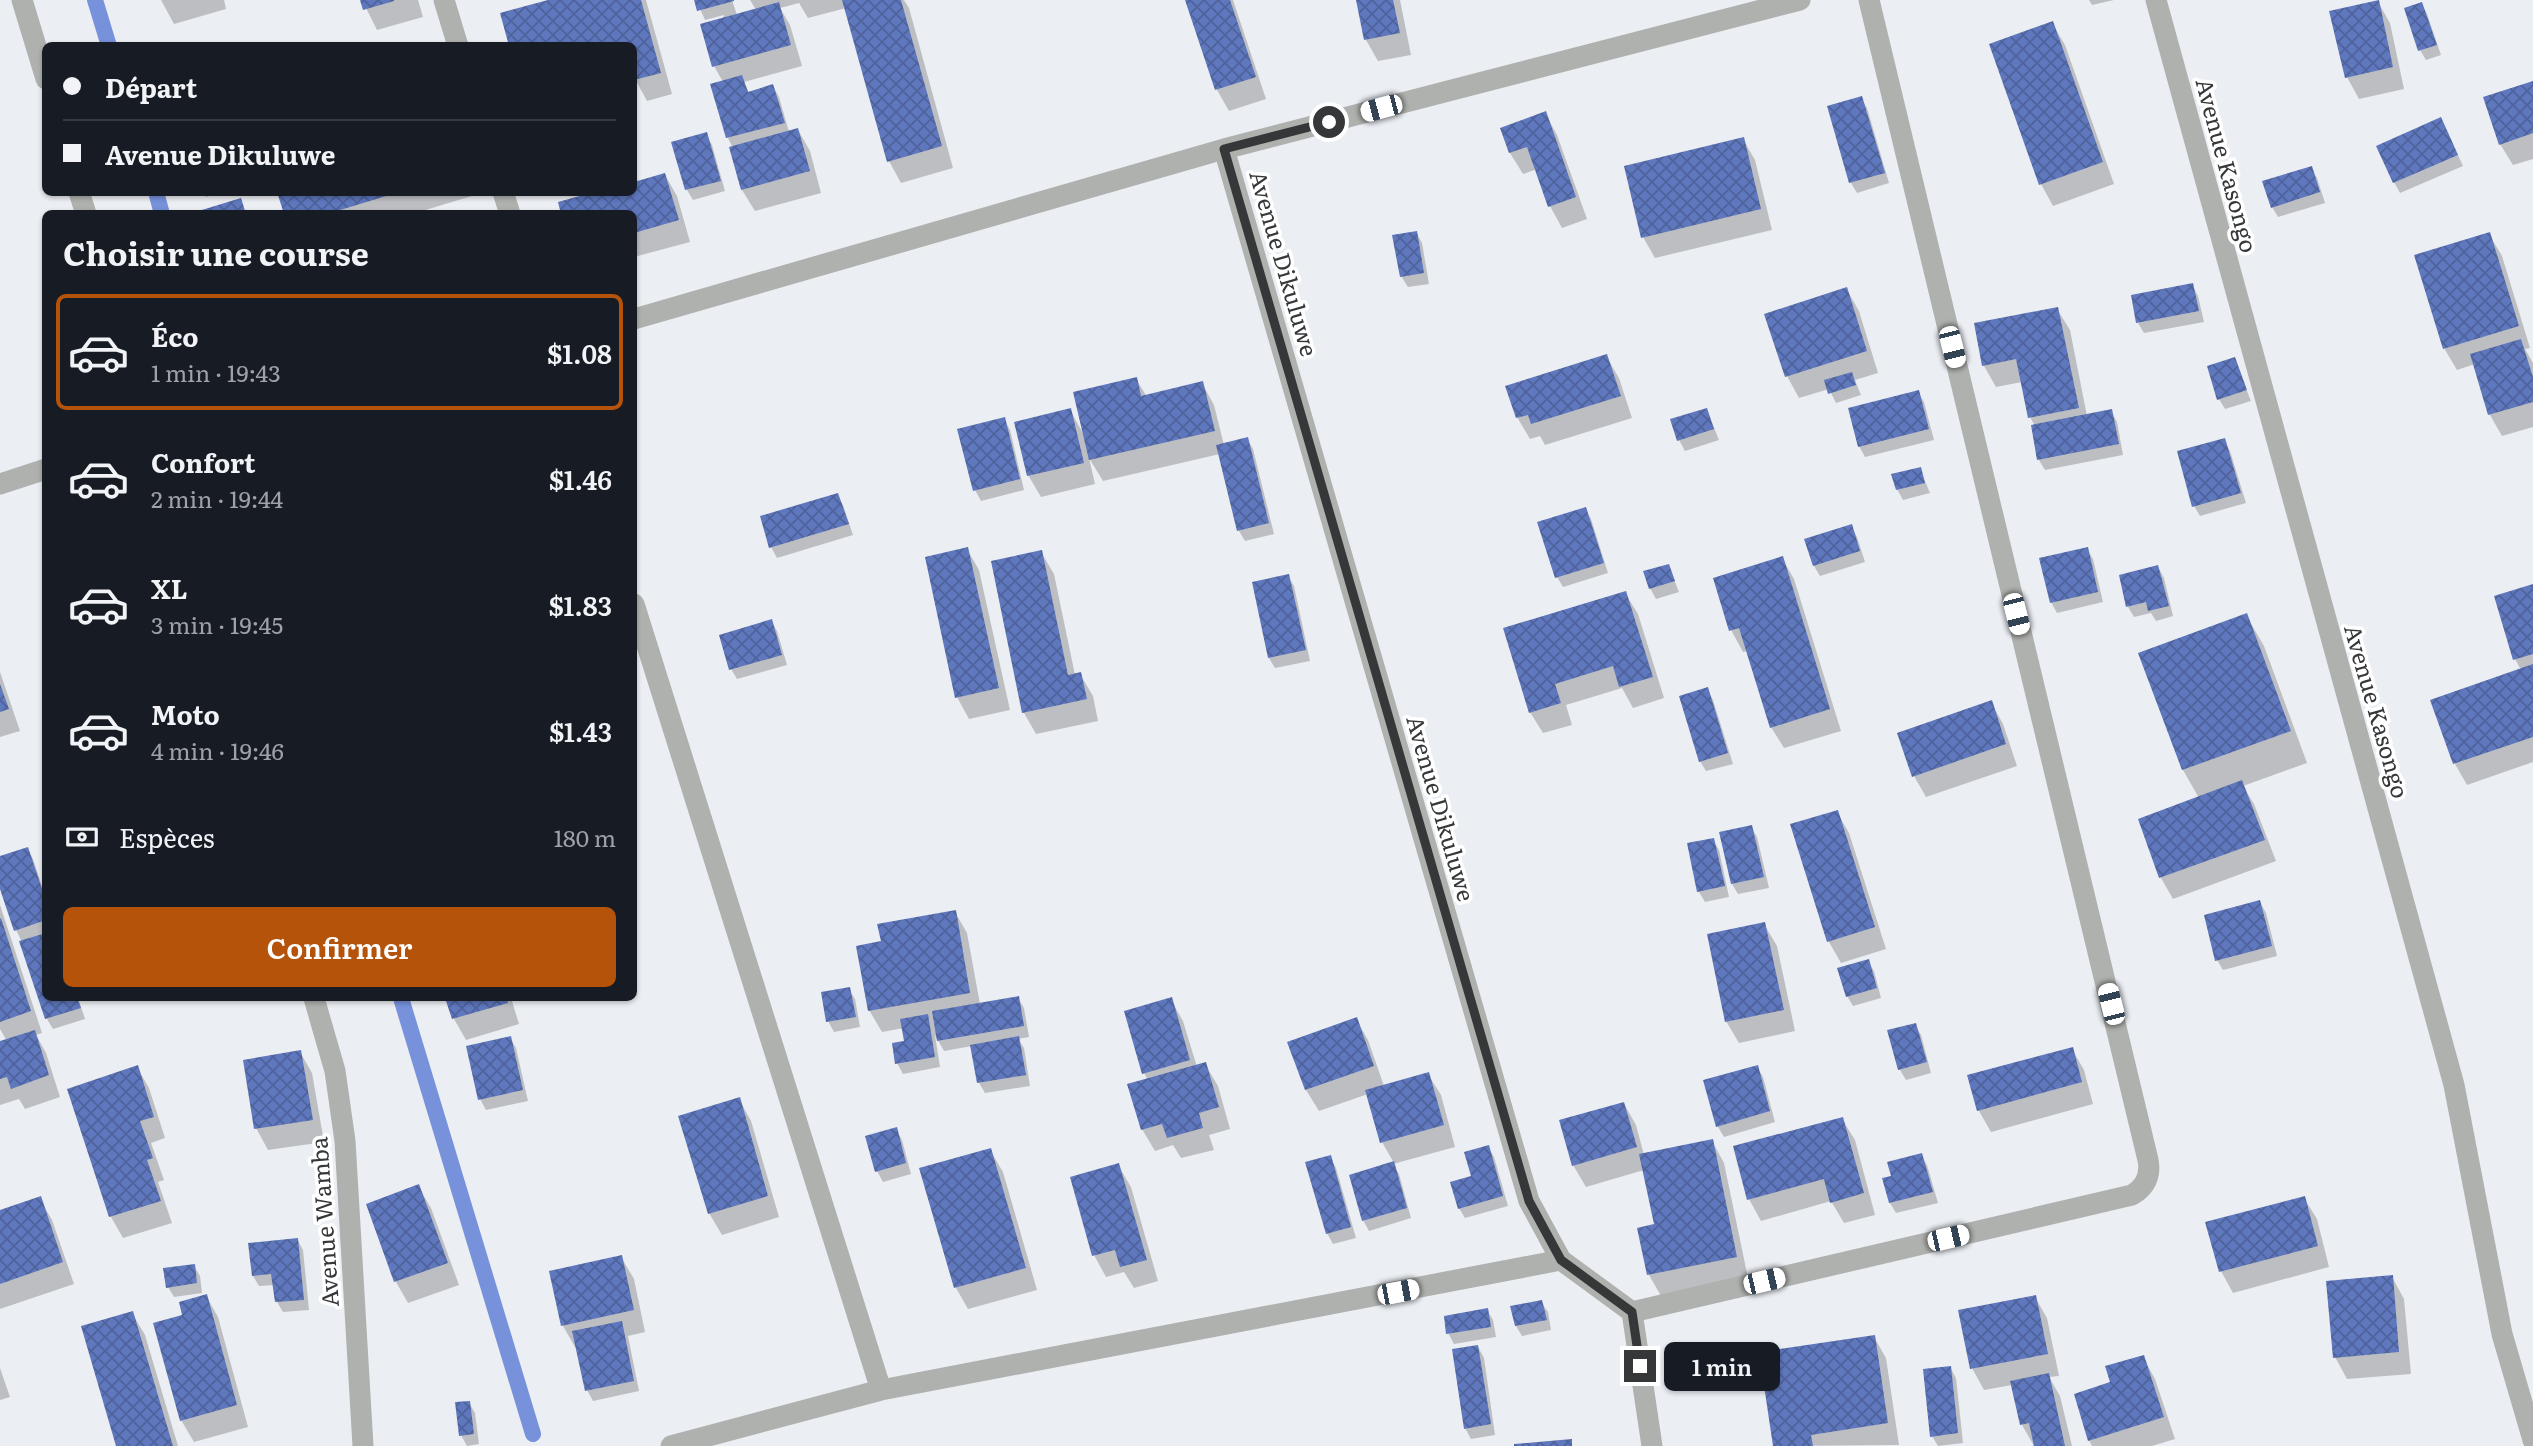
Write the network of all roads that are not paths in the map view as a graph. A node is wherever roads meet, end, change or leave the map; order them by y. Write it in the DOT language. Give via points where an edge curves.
graph roads {
  1 [pos="22,0"];
  2 [pos="444,0"];
  3 [pos="1800,0"];
  4 [pos="1869,0"];
  5 [pos="2156,0"];
  6 [pos="457,42"];
  7 [pos="42,66"];
  8 [pos="1224,149"];
  9 [pos="637,318"];
  10 [pos="42,470"];
  11 [pos="0,484"];
  12 [pos="637,624"];
  13 [pos="642,657"];
  14 [pos="315,1001"];
  15 [pos="1561,1260"];
  16 [pos="1632,1312"];
  17 [pos="881,1390"];
  18 [pos="2533,1440"];
  19 [pos="363,1446"];
  20 [pos="671,1446"];
  21 [pos="1652,1446"];
  1 -- 7 [label="street"];
  2 -- 6 [label="street"];
  3 -- 8 [label="street"];
  4 -- 16 [label="street" via="2150,1168 2143,1186 2132,1195"];
  5 -- 18 [label="street, Avenue Kasongo" via="2454,1085 2502,1334"];
  8 -- 9 [label="street"];
  8 -- 15 [label="street, Avenue Dikuluwe" via="1526,1191"];
  10 -- 11 [label="street"];
  12 -- 13 [label="street"];
  13 -- 17 [label="street"];
  14 -- 19 [label="street, Avenue Wamba" via="335,1071 345,1141"];
  15 -- 16 [label="street, Avenue Dikuluwe"];
  15 -- 17 [label="street"];
  16 -- 21 [label="street"];
  17 -- 20 [label="street"];
}
